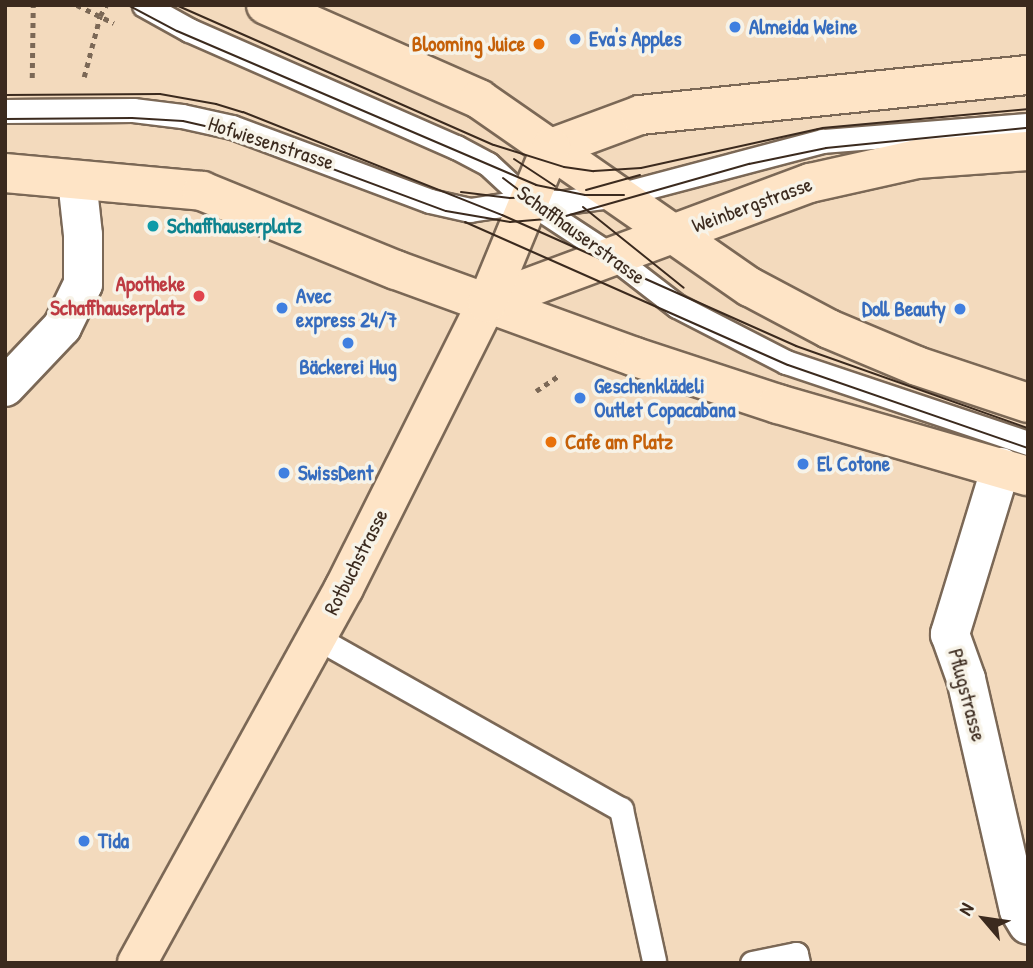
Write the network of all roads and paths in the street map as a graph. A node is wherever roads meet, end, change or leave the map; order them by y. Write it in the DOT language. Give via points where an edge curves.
graph roads {
  1 [pos="33,5"];
  2 [pos="77,5"];
  3 [pos="106,5"];
  4 [pos="144,5"];
  5 [pos="265,5"];
  6 [pos="100,16"];
  7 [pos="120,25"];
  8 [pos="1028,75"];
  9 [pos="32,81"];
  10 [pos="83,81"];
  11 [pos="5,111"];
  12 [pos="1028,125"];
  13 [pos="551,148"];
  14 [pos="1028,151"];
  15 [pos="5,173"];
  16 [pos="77,180"];
  17 [pos="618,195"];
  18 [pos="528,201"];
  19 [pos="674,233"];
  20 [pos="612,256"];
  21 [pos="487,303"];
  22 [pos="5,387"];
  23 [pos="1028,403"];
  24 [pos="1019,462"];
  25 [pos="317,638"];
  26 [pos="1028,925"];
  27 [pos="654,960"];
  28 [pos="137,963"];
  29 [pos="752,963"];
  30 [pos="798,963"];
  1 -- 9 [label="path"];
  2 -- 6 [label="path"];
  3 -- 6 [label="path"];
  4 -- 18 [label="lane, Schaffhauserstrasse" via="189,30 456,147 488,164"];
  5 -- 13 [label="street" via="479,99"];
  6 -- 7 [label="path"];
  6 -- 10 [label="path"];
  8 -- 13 [label="street" via="640,115"];
  11 -- 18 [label="lane, Hofwiesenstrasse" via="133,110 182,116 244,131 450,206 470,210"];
  12 -- 17 [label="lane, Weinbergstrasse" via="823,141"];
  13 -- 17 [label="street"];
  13 -- 18 [label="street, Rotbuchstrasse"];
  14 -- 19 [label="street, Weinbergstrasse" via="917,159 810,183"];
  15 -- 16 [label="street"];
  16 -- 21 [label="street" via="202,191"];
  16 -- 22 [label="street" via="83,284 62,327"];
  17 -- 18 [label="lane, Weinbergstrasse"];
  17 -- 19 [label="street"];
  18 -- 20 [label="lane, Schaffhauserstrasse"];
  18 -- 21 [label="street, Rotbuchstrasse"];
  19 -- 20 [label="street, Weinbergstrasse"];
  19 -- 23 [label="street" via="750,287 829,329 917,366"];
  20 -- 21 [label="street, Weinbergstrasse"];
  20 -- 24 [label="lane, Schaffhauserstrasse" via="677,306 786,362"];
  21 -- 24 [label="street" via="778,404"];
  21 -- 25 [label="street, Rotbuchstrasse"];
  24 -- 26 [label="street, Pflugstrasse" via="950,634 966,680 1018,910"];
  25 -- 27 [label="lane" via="621,809"];
  25 -- 28 [label="street, Rotbuchstrasse"];
  29 -- 30 [label="lane" via="796,954"];
}
